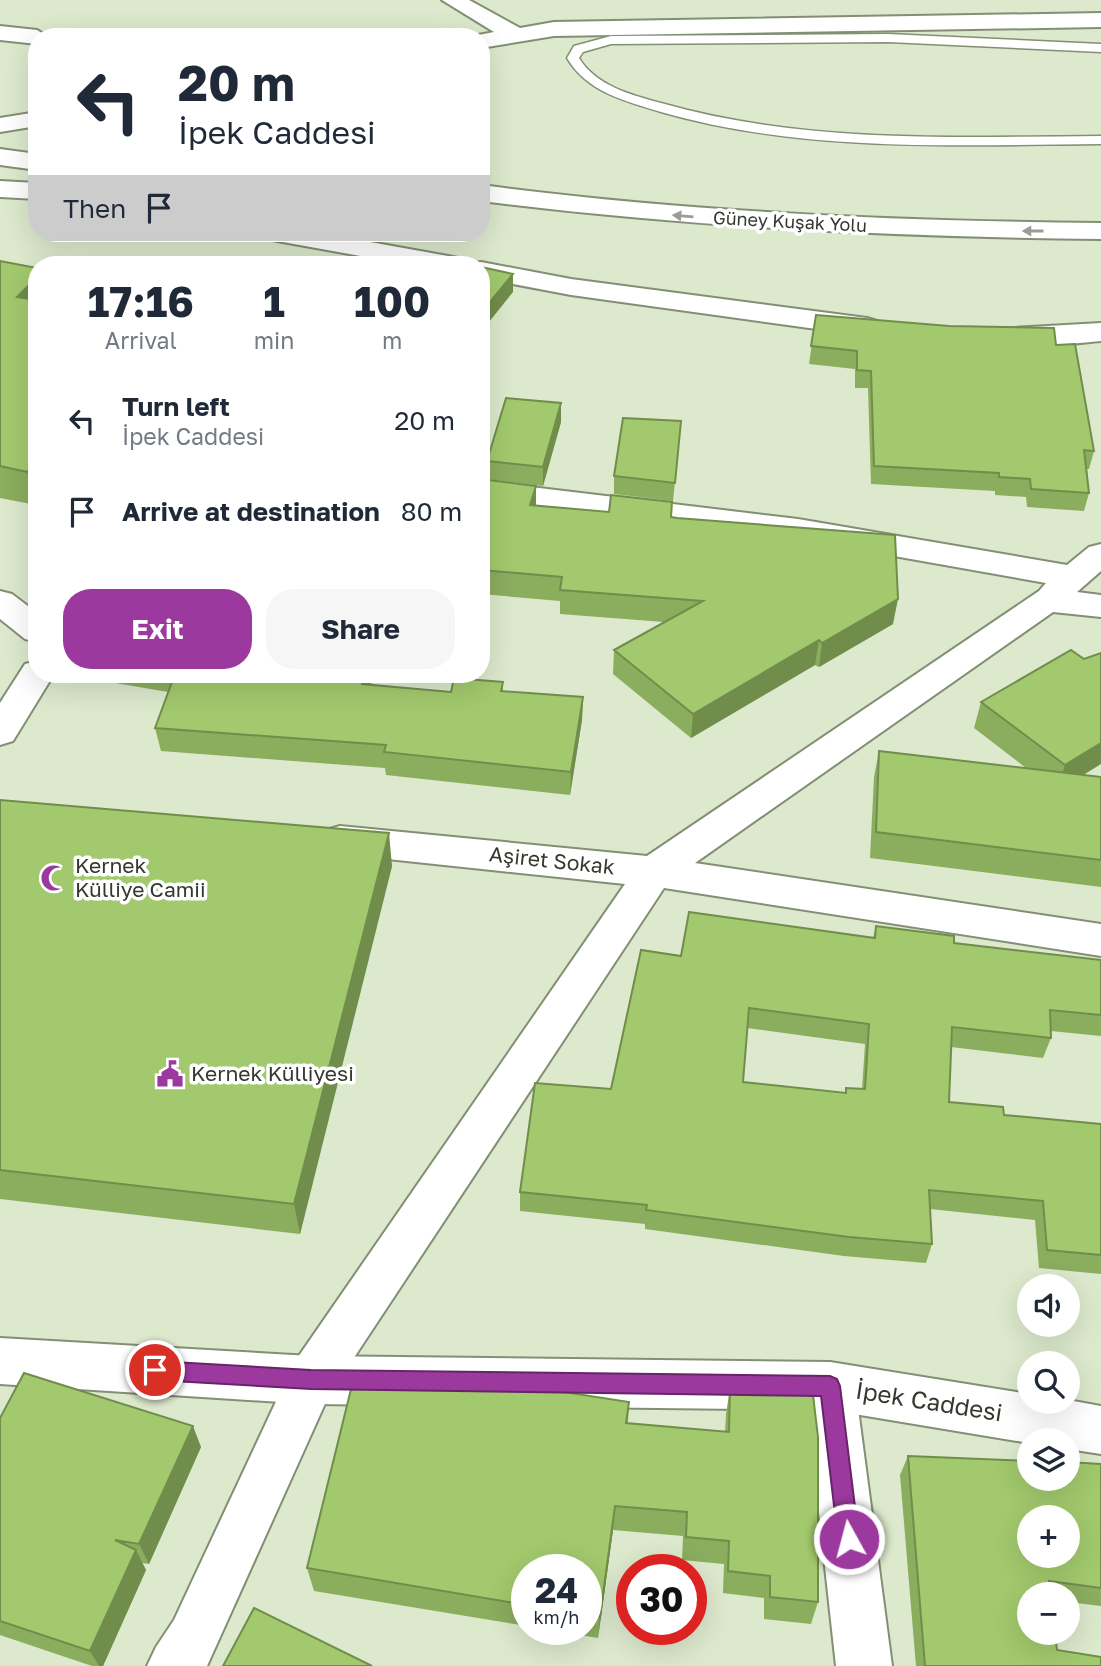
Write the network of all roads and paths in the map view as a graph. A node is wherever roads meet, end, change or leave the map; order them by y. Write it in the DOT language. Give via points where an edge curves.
graph roads {
  1 [pos="453,0"];
  2 [pos="1101,20"];
  3 [pos="0,33"];
  4 [pos="516,35"];
  5 [pos="28,36"];
  6 [pos="490,39"];
  7 [pos="1101,48"];
  8 [pos="28,120"];
  9 [pos="0,125"];
  10 [pos="0,133"];
  11 [pos="28,137"];
  12 [pos="1101,140"];
  13 [pos="0,157"];
  14 [pos="28,161"];
  15 [pos="0,189"];
  16 [pos="28,191"];
  17 [pos="490,194"];
  18 [pos="490,217"];
  19 [pos="1101,231"];
  20 [pos="327,242"];
  21 [pos="1101,253"];
  22 [pos="404,256"];
  23 [pos="490,271"];
  24 [pos="896,330"];
  25 [pos="1101,332"];
  26 [pos="979,335"];
  27 [pos="490,492"];
  28 [pos="1101,554"];
  29 [pos="1061,588"];
  30 [pos="0,602"];
  31 [pos="1101,606"];
  32 [pos="28,624"];
  33 [pos="31,683"];
  34 [pos="0,732"];
  35 [pos="306,836"];
  36 [pos="654,872"];
  37 [pos="1101,940"];
  38 [pos="0,1361"];
  39 [pos="311,1380"];
  40 [pos="830,1386"];
  41 [pos="1101,1430"];
  42 [pos="175,1666"];
  43 [pos="864,1666"];
  1 -- 4 [label="street"];
  2 -- 4 [label="street" via="554,29"];
  3 -- 5 [label="street"];
  4 -- 6 [label="street"];
  7 -- 12 [label="lane" via="888,38 611,40 578,49 573,58 578,69 610,91 683,116 752,130 925,142"];
  8 -- 9 [label="street"];
  10 -- 11 [label="street"];
  13 -- 14 [label="street"];
  15 -- 16 [label="street"];
  19 -- 17 [label="street, Güney Kuşak Yolu, one-way" via="786,224 580,207"];
  18 -- 21 [label="street, Güney Kuşak Yolu" via="722,239 966,253"];
  20 -- 22 [label="street"];
  23 -- 24 [label="street" via="759,314"];
  25 -- 26 [label="street"];
  27 -- 29 [label="street" via="798,529"];
  28 -- 29 [label="street"];
  29 -- 31 [label="street"];
  29 -- 36 [label="street"];
  30 -- 32 [label="street"];
  33 -- 34 [label="street"];
  35 -- 36 [label="street, Aşiret Sokak"];
  36 -- 37 [label="street, Aşiret Sokak"];
  36 -- 39 [label="street"];
  38 -- 39 [label="street, İpek Caddesi"];
  39 -- 40 [label="street, İpek Caddesi"];
  39 -- 42 [label="street" via="193,1639"];
  40 -- 41 [label="street, İpek Caddesi"];
  40 -- 43 [label="street"];
}
